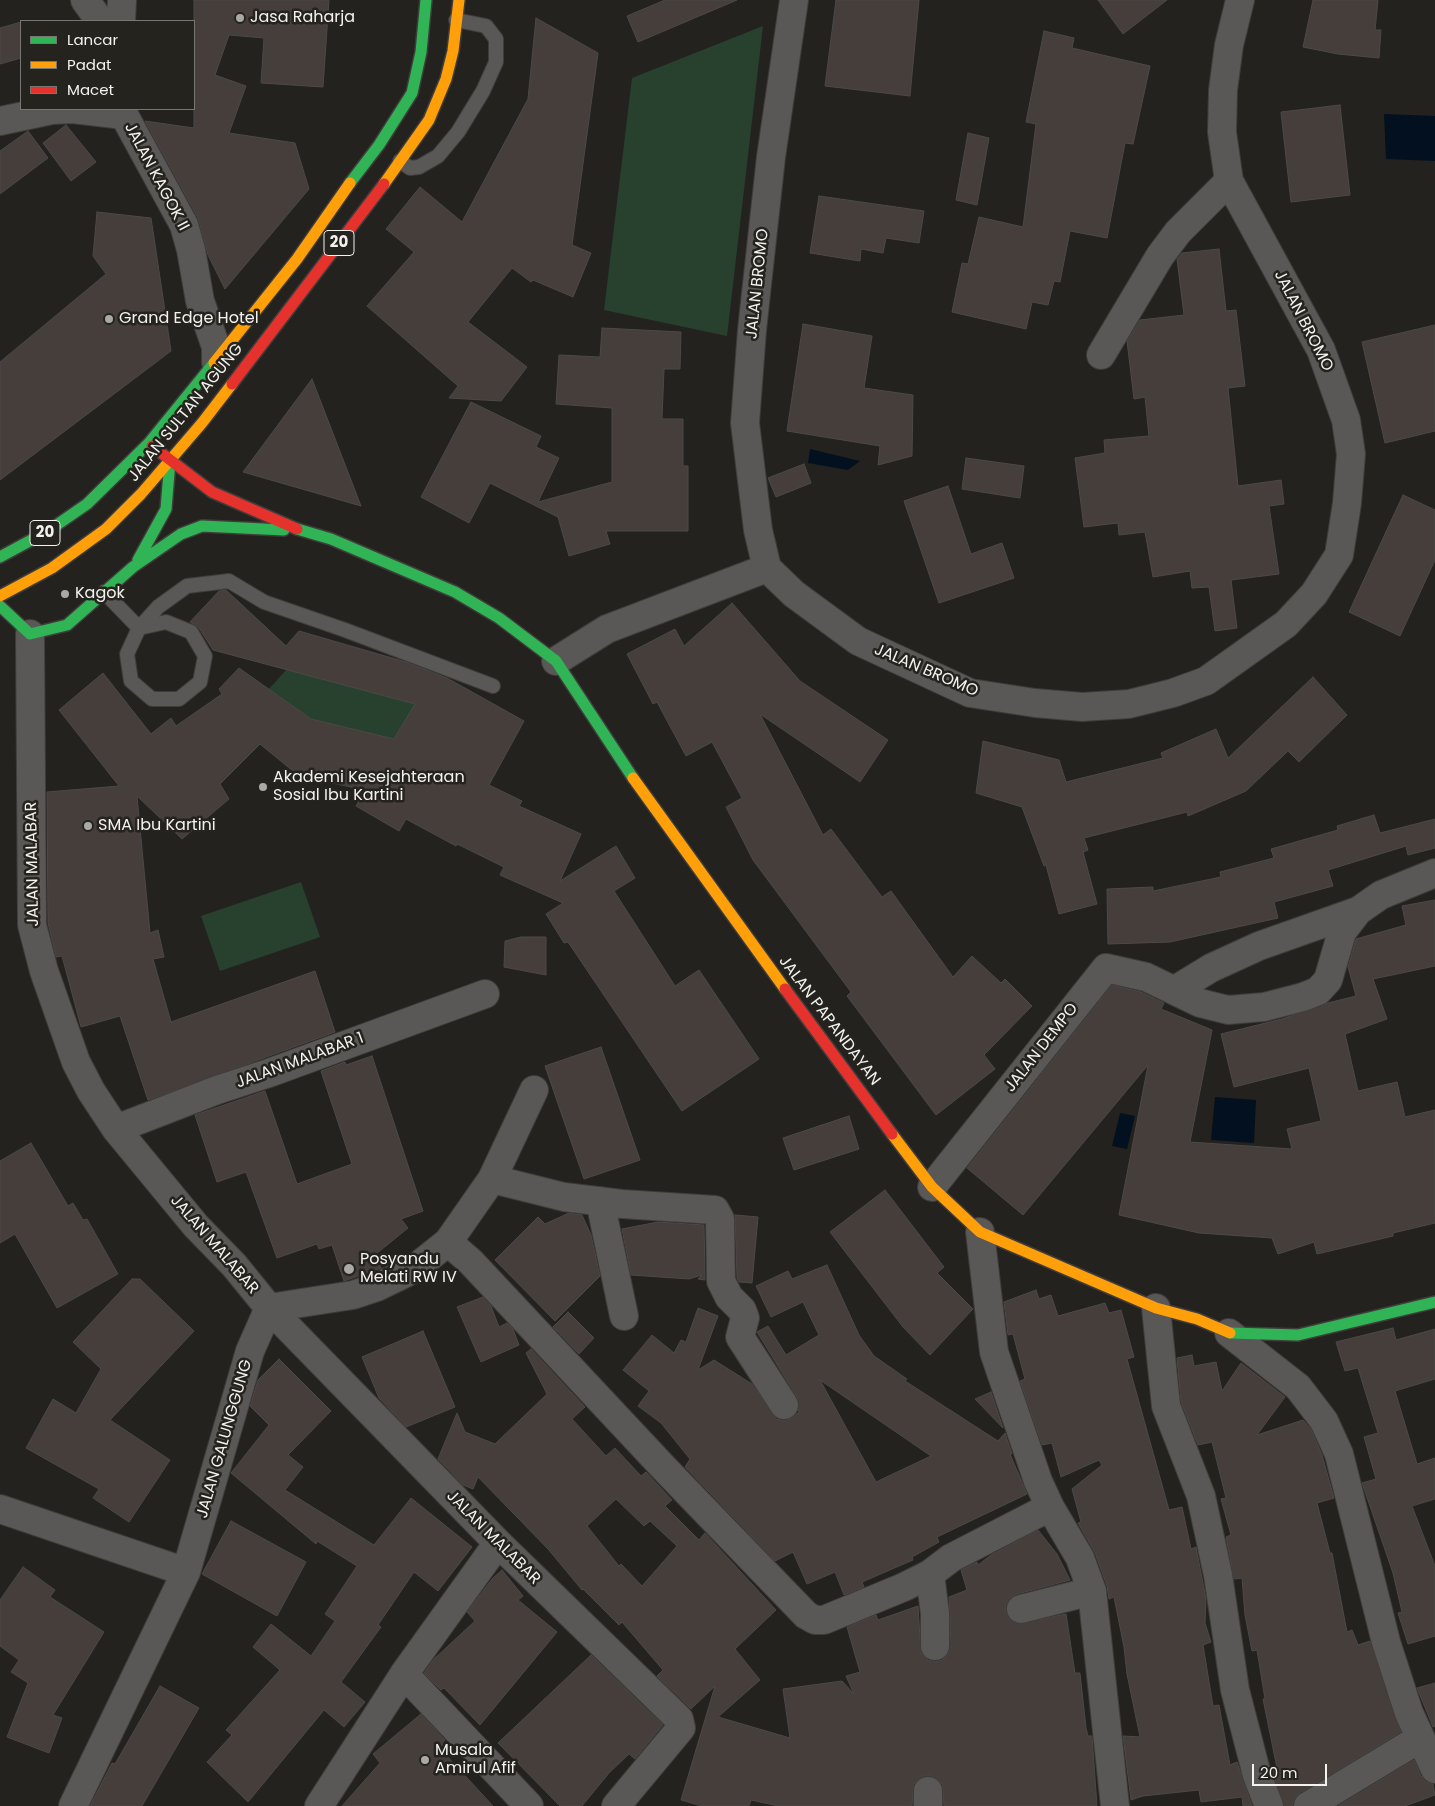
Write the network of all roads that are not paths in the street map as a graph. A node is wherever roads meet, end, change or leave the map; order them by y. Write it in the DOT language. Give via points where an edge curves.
graph roads {
  1 [pos="85,0"];
  2 [pos="122,0"];
  3 [pos="426,0"];
  4 [pos="458,0"];
  5 [pos="794,0"];
  6 [pos="1240,0"];
  7 [pos="99,20"];
  8 [pos="122,20"];
  9 [pos="456,20"];
  10 [pos="52,110"];
  11 [pos="90,110"];
  12 [pos="124,112"];
  13 [pos="0,121"];
  14 [pos="400,161"];
  15 [pos="1229,181"];
  16 [pos="1102,355"];
  17 [pos="216,362"];
  18 [pos="149,443"];
  19 [pos="170,461"];
  20 [pos="121,471"];
  21 [pos="141,494"];
  22 [pos="303,531"];
  23 [pos="0,557"];
  24 [pos="134,567"];
  25 [pos="767,568"];
  26 [pos="104,592"];
  27 [pos="0,596"];
  28 [pos="0,606"];
  29 [pos="139,628"];
  30 [pos="30,634"];
  31 [pos="556,661"];
  32 [pos="493,686"];
  33 [pos="1435,873"];
  34 [pos="1358,911"];
  35 [pos="1175,990"];
  36 [pos="485,994"];
  37 [pos="534,1090"];
  38 [pos="116,1130"];
  39 [pos="492,1180"];
  40 [pos="932,1187"];
  41 [pos="600,1201"];
  42 [pos="980,1232"];
  43 [pos="448,1242"];
  44 [pos="1435,1302"];
  45 [pos="269,1308"];
  46 [pos="1156,1308"];
  47 [pos="624,1316"];
  48 [pos="1229,1333"];
  49 [pos="784,1405"];
  50 [pos="1050,1507"];
  51 [pos="0,1509"];
  52 [pos="498,1543"];
  53 [pos="186,1572"];
  54 [pos="930,1574"];
  55 [pos="1092,1591"];
  56 [pos="1021,1609"];
  57 [pos="935,1646"];
  58 [pos="404,1674"];
  59 [pos="1419,1739"];
  60 [pos="1435,1769"];
  61 [pos="73,1806"];
  62 [pos="320,1806"];
  63 [pos="529,1806"];
  64 [pos="619,1806"];
  65 [pos="1115,1806"];
  66 [pos="1269,1806"];
  67 [pos="1308,1806"];
  1 -- 7 [label="street"];
  2 -- 8 [label="street"];
  3 -- 17 [label="main road, JALAN SULTAN AGUNG / 20" via="421,52 412,93 380,145"];
  4 -- 9 [label="main road, JALAN SULTAN AGUNG / 20"];
  5 -- 25 [label="street, JALAN BROMO" via="771,157 745,423 758,530"];
  6 -- 15 [label="street, JALAN BROMO" via="1223,90 1222,132"];
  9 -- 14 [label="main road, JALAN SULTAN AGUNG / 20" via="453,51 436,105"];
  9 -- 14 [label="lane" via="486,26 496,39 496,62 462,127 438,156 419,167 410,168"];
  10 -- 13 [label="street"];
  11 -- 12 [label="street"];
  12 -- 17 [label="street, JALAN KAGOK II" via="184,225 200,301 216,348"];
  14 -- 19 [label="main road, JALAN SULTAN AGUNG / 20" via="214,408"];
  15 -- 16 [label="street" via="1178,232 1160,256"];
  15 -- 25 [label="street, JALAN BROMO" via="1321,350 1346,420 1351,454 1339,555 1314,594 1286,624 1206,681 1173,693 1128,704 1082,707 1035,704 970,693 858,641 794,594"];
  17 -- 18 [label="main road, JALAN SULTAN AGUNG / 20"];
  18 -- 19 [label="main road, JALAN PAPANDAYAN"];
  18 -- 20 [label="main road, JALAN SULTAN AGUNG / 20"];
  19 -- 21 [label="main road, JALAN SULTAN AGUNG / 20"];
  19 -- 22 [label="main road, JALAN PAPANDAYAN" via="212,492"];
  19 -- 24 [label="main road" via="166,509"];
  20 -- 21 [label="main road"];
  20 -- 23 [label="main road, JALAN SULTAN AGUNG / 20" via="87,504 48,531"];
  21 -- 27 [label="main road, JALAN SULTAN AGUNG / 20" via="106,528 52,568"];
  22 -- 24 [label="main road, JALAN PAPANDAYAN" via="202,526 180,534"];
  22 -- 31 [label="main road, JALAN PAPANDAYAN" via="331,539 455,592 499,618"];
  24 -- 26 [label="main road, JALAN PAPANDAYAN"];
  25 -- 31 [label="street" via="607,628"];
  26 -- 29 [label="lane"];
  26 -- 30 [label="main road, JALAN PAPANDAYAN" via="67,626"];
  28 -- 30 [label="main road"];
  29 -- 29 [label="lane" via="127,654 131,682 152,699 179,699 200,682 205,656 191,632 166,622"];
  29 -- 32 [label="lane" via="158,607 187,586 229,581 264,602"];
  30 -- 38 [label="street, JALAN MALABAR" via="32,925 44,971 76,1062"];
  31 -- 40 [label="main road, JALAN PAPANDAYAN" via="720,902"];
  33 -- 34 [label="street, JALAN DEMPO" via="1381,895"];
  34 -- 35 [label="street, JALAN DEMPO" via="1259,946"];
  34 -- 35 [label="street, JALAN DEMPO" via="1342,932 1328,980 1318,991 1264,1007 1228,1010 1200,1003"];
  35 -- 40 [label="street, JALAN DEMPO" via="1146,977 1110,967 1103,969"];
  36 -- 38 [label="street, JALAN MALABAR 1"];
  37 -- 39 [label="street"];
  38 -- 45 [label="street, JALAN MALABAR"];
  39 -- 41 [label="street" via="564,1197"];
  39 -- 43 [label="street"];
  40 -- 42 [label="main road, JALAN PAPANDAYAN"];
  41 -- 47 [label="street"];
  41 -- 49 [label="street" via="717,1212 720,1219 721,1281 746,1320 740,1337"];
  42 -- 46 [label="main road, JALAN PAPANDAYAN"];
  42 -- 50 [label="street" via="994,1352"];
  43 -- 45 [label="street" via="414,1269 377,1287 353,1295"];
  43 -- 54 [label="street" via="471,1262 806,1615 824,1620"];
  44 -- 48 [label="main road, JALAN PAPANDAYAN" via="1298,1335"];
  45 -- 52 [label="street, JALAN MALABAR"];
  45 -- 53 [label="street, JALAN GALUNGGUNG" via="250,1351"];
  46 -- 48 [label="main road, JALAN PAPANDAYAN" via="1197,1318"];
  46 -- 66 [label="street" via="1166,1406 1201,1496 1218,1575 1235,1690 1257,1775"];
  48 -- 59 [label="street" via="1298,1387 1324,1421 1339,1454 1386,1642"];
  50 -- 54 [label="street" via="951,1558"];
  50 -- 55 [label="street" via="1080,1558"];
  51 -- 53 [label="street"];
  52 -- 58 [label="street"];
  52 -- 64 [label="street, JALAN MALABAR" via="679,1719 681,1728"];
  53 -- 61 [label="street, JALAN GALUNGGUNG"];
  54 -- 57 [label="street"];
  55 -- 56 [label="street"];
  55 -- 65 [label="street"];
  58 -- 62 [label="street"];
  58 -- 63 [label="street"];
  59 -- 60 [label="street"];
  59 -- 67 [label="street"];
}
